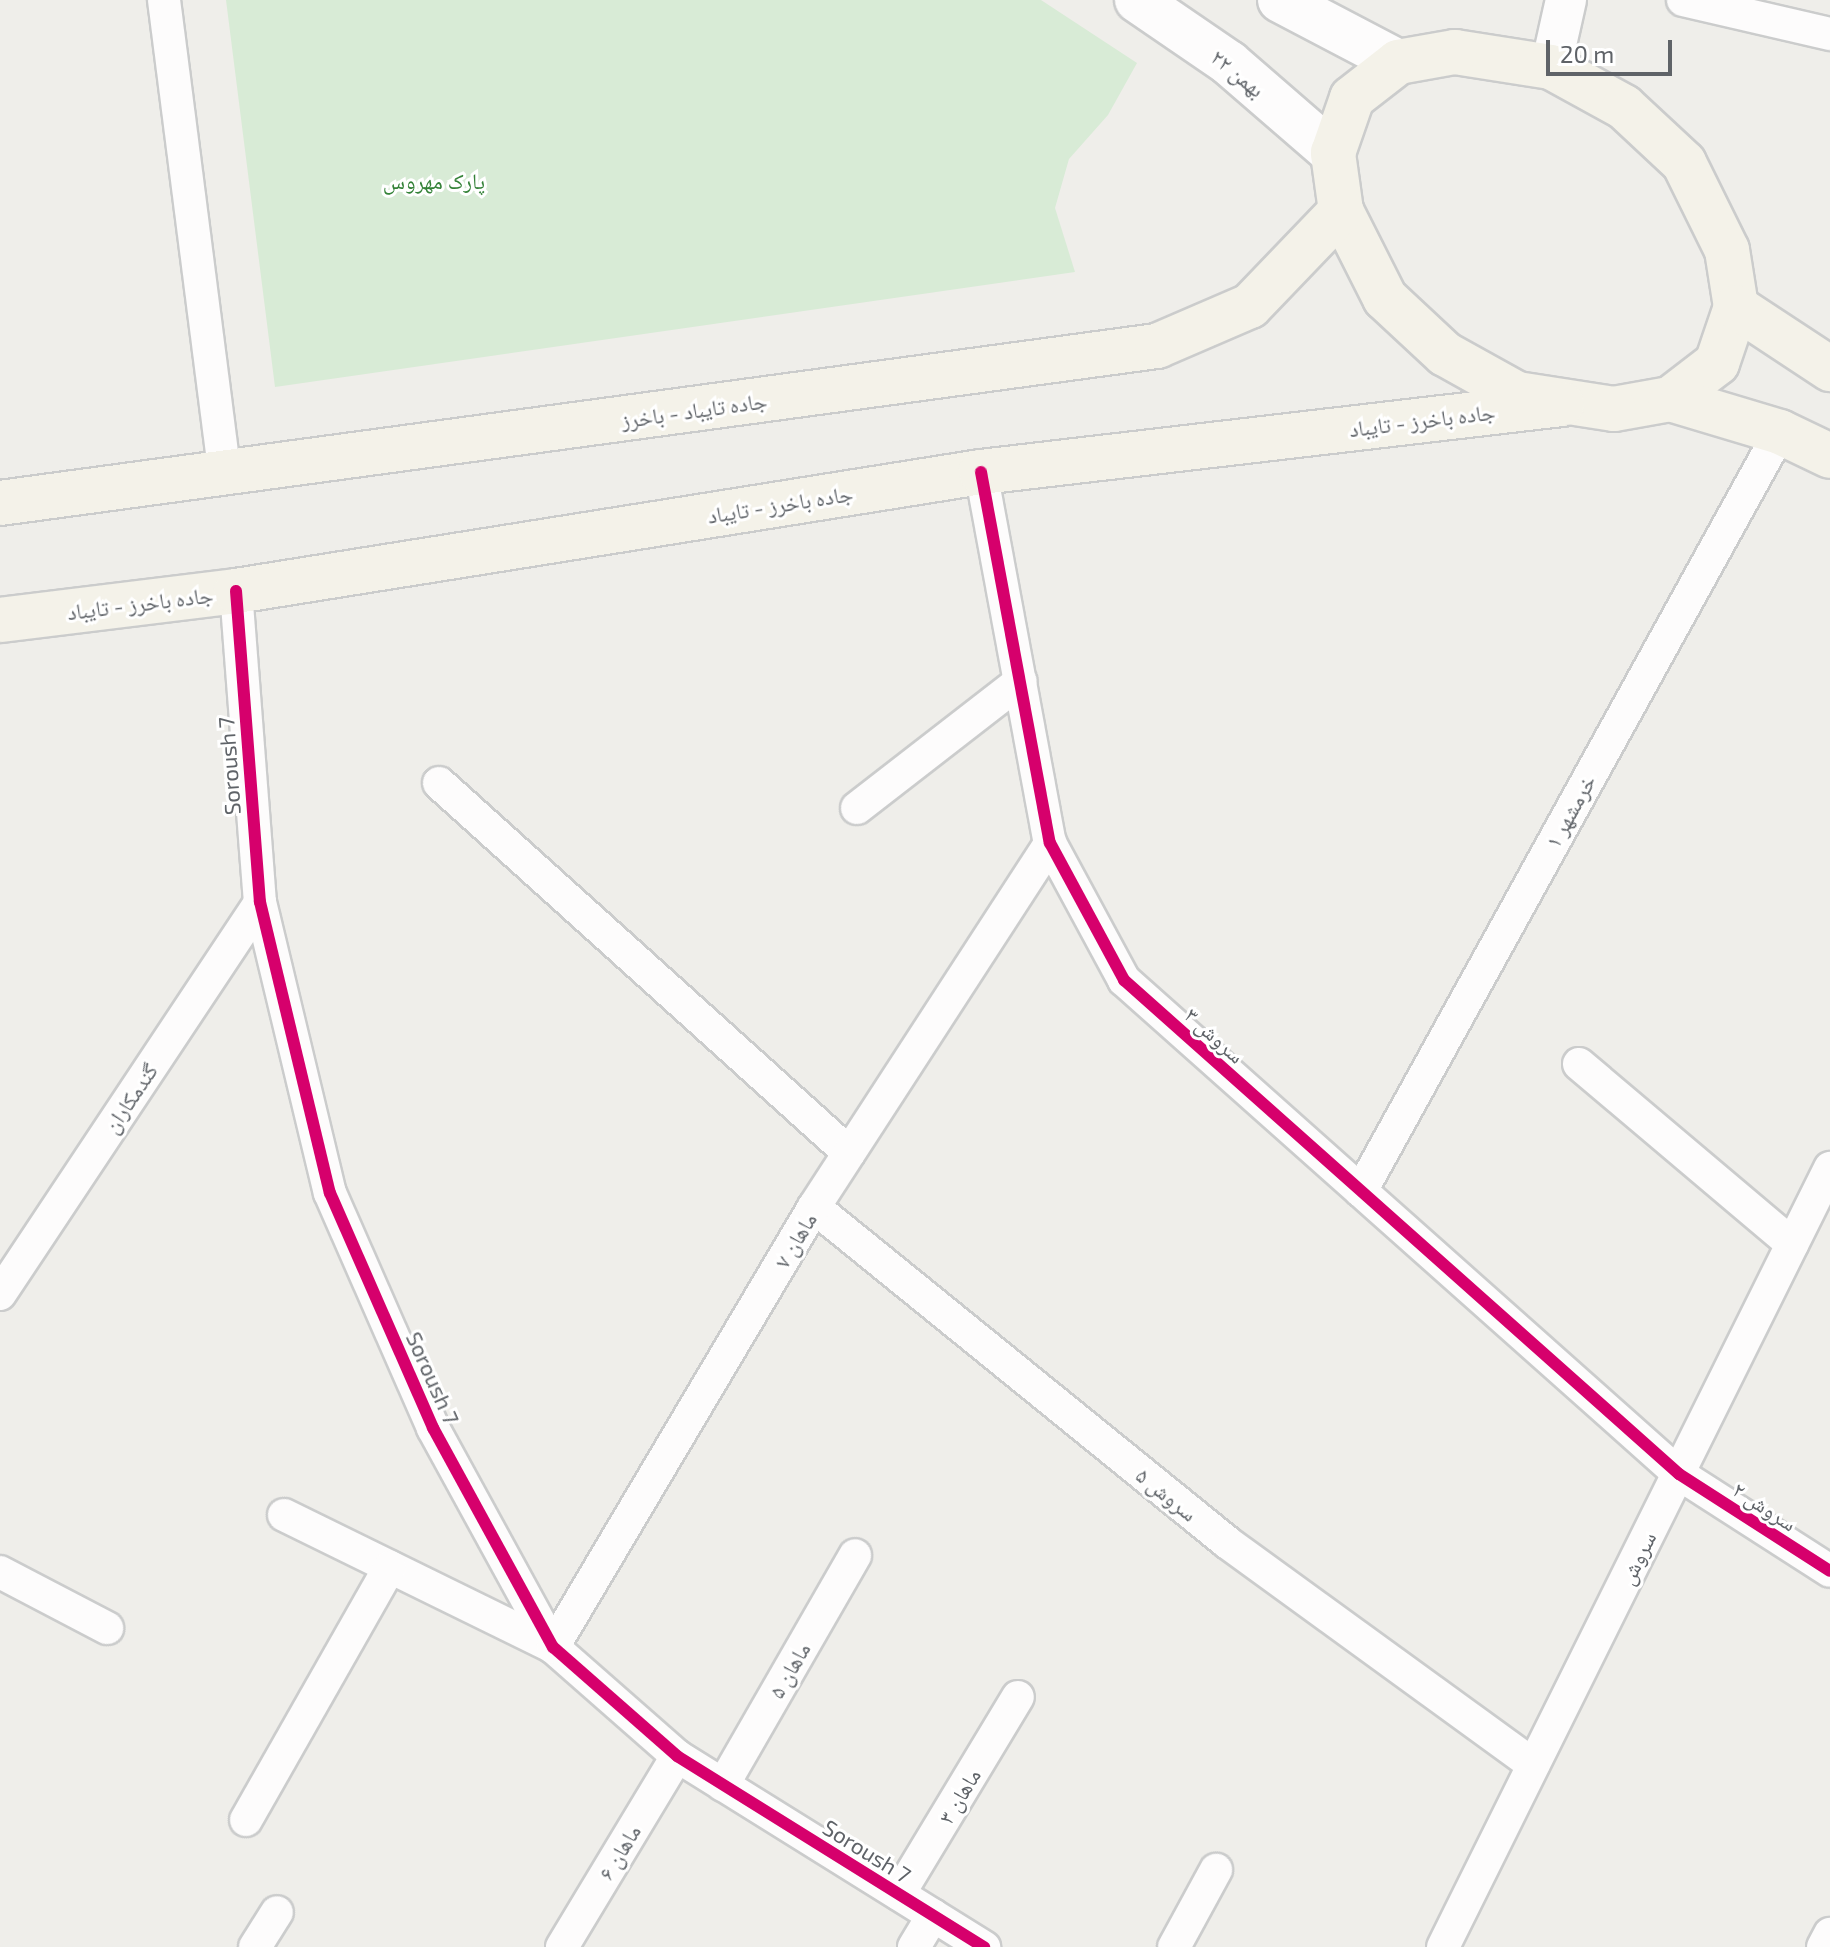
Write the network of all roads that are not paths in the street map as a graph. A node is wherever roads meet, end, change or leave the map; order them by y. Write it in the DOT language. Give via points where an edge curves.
graph roads {
  1 [pos="164,0"];
  2 [pos="1137,0"];
  3 [pos="1280,0"];
  4 [pos="1566,0"];
  5 [pos="1683,0"];
  6 [pos="1830,34"];
  7 [pos="1398,62"];
  8 [pos="1551,67"];
  9 [pos="1333,153"];
  10 [pos="1341,211"];
  11 [pos="1736,307"];
  12 [pos="1830,369"];
  13 [pos="1670,399"];
  14 [pos="1562,404"];
  15 [pos="1780,432"];
  16 [pos="1830,456"];
  17 [pos="981,472"];
  18 [pos="225,474"];
  19 [pos="0,503"];
  20 [pos="236,591"];
  21 [pos="0,620"];
  22 [pos="1021,681"];
  23 [pos="439,783"];
  24 [pos="857,808"];
  25 [pos="1050,843"];
  26 [pos="260,902"];
  27 [pos="1579,1064"];
  28 [pos="849,1153"];
  29 [pos="1830,1168"];
  30 [pos="1361,1191"];
  31 [pos="814,1207"];
  32 [pos="1792,1244"];
  33 [pos="0,1294"];
  34 [pos="1679,1474"];
  35 [pos="284,1515"];
  36 [pos="855,1555"];
  37 [pos="390,1567"];
  38 [pos="1830,1571"];
  39 [pos="0,1572"];
  40 [pos="107,1628"];
  41 [pos="553,1647"];
  42 [pos="1018,1697"];
  43 [pos="677,1756"];
  44 [pos="1533,1765"];
  45 [pos="723,1785"];
  46 [pos="246,1820"];
  47 [pos="1216,1870"];
  48 [pos="899,1894"];
  49 [pos="277,1912"];
  50 [pos="933,1915"];
  51 [pos="1830,1934"];
  52 [pos="255,1947"];
  53 [pos="562,1947"];
  54 [pos="914,1947"];
  55 [pos="984,1947"];
  56 [pos="1174,1947"];
  57 [pos="1443,1947"];
  58 [pos="1823,1947"];
  1 -- 18 [label="street"];
  2 -- 9 [label="main road, ۲۲ بهمن" via="1229,63"];
  3 -- 7 [label="main road"];
  4 -- 8 [label="street"];
  5 -- 6 [label="street"];
  7 -- 8 [label="main road" via="1455,52"];
  7 -- 9 [label="main road" via="1352,98"];
  8 -- 11 [label="main road" via="1624,107 1684,163 1727,250"];
  9 -- 10 [label="main road"];
  10 -- 14 [label="main road" via="1385,298 1445,354 1517,394"];
  10 -- 18 [label="main road, جاده تایباد - باخرز" via="1250,306 1157,346"];
  11 -- 12 [label="main road"];
  11 -- 13 [label="main road" via="1717,363"];
  13 -- 14 [label="main road" via="1614,409"];
  13 -- 15 [label="main road"];
  14 -- 17 [label="main road, جاده باخرز - تایباد"];
  15 -- 16 [label="main road"];
  15 -- 30 [label="street, خرمشهر ۱"];
  17 -- 20 [label="main road, جاده باخرز - تایباد"];
  17 -- 22 [label="street, سروش ۳"];
  18 -- 19 [label="main road, جاده تایباد - باخرز"];
  20 -- 21 [label="main road, جاده باخرز - تایباد"];
  20 -- 26 [label="street, Soroush 7"];
  22 -- 24 [label="street"];
  22 -- 25 [label="street, سروش ۳"];
  23 -- 28 [label="street"];
  25 -- 28 [label="street, ماهان ۷"];
  25 -- 30 [label="street, سروش ۳" via="1124,980"];
  26 -- 33 [label="street, گندمکاران"];
  26 -- 41 [label="street, Soroush 7" via="330,1193 433,1428"];
  27 -- 32 [label="street"];
  28 -- 31 [label="street, ماهان ۷"];
  29 -- 32 [label="street, سروش"];
  30 -- 34 [label="street, سروش ۳"];
  31 -- 41 [label="street, ماهان ۷"];
  31 -- 44 [label="street, سروش ۵" via="1228,1543"];
  32 -- 34 [label="street, سروش"];
  34 -- 38 [label="street, سروش ۲"];
  34 -- 44 [label="street, سروش"];
  35 -- 37 [label="street"];
  36 -- 45 [label="street, ماهان ۵"];
  37 -- 41 [label="street"];
  37 -- 46 [label="street"];
  39 -- 40 [label="street"];
  41 -- 43 [label="street, Soroush 7"];
  42 -- 48 [label="street, ماهان ۳"];
  43 -- 45 [label="street, Soroush 7"];
  43 -- 53 [label="street, ماهان ۶"];
  44 -- 57 [label="street, سروش"];
  45 -- 48 [label="street, Soroush 7"];
  47 -- 56 [label="street"];
  48 -- 50 [label="street, Soroush 7"];
  49 -- 52 [label="street"];
  50 -- 54 [label="street"];
  50 -- 55 [label="street, Soroush 7"];
  51 -- 58 [label="street"];
}
